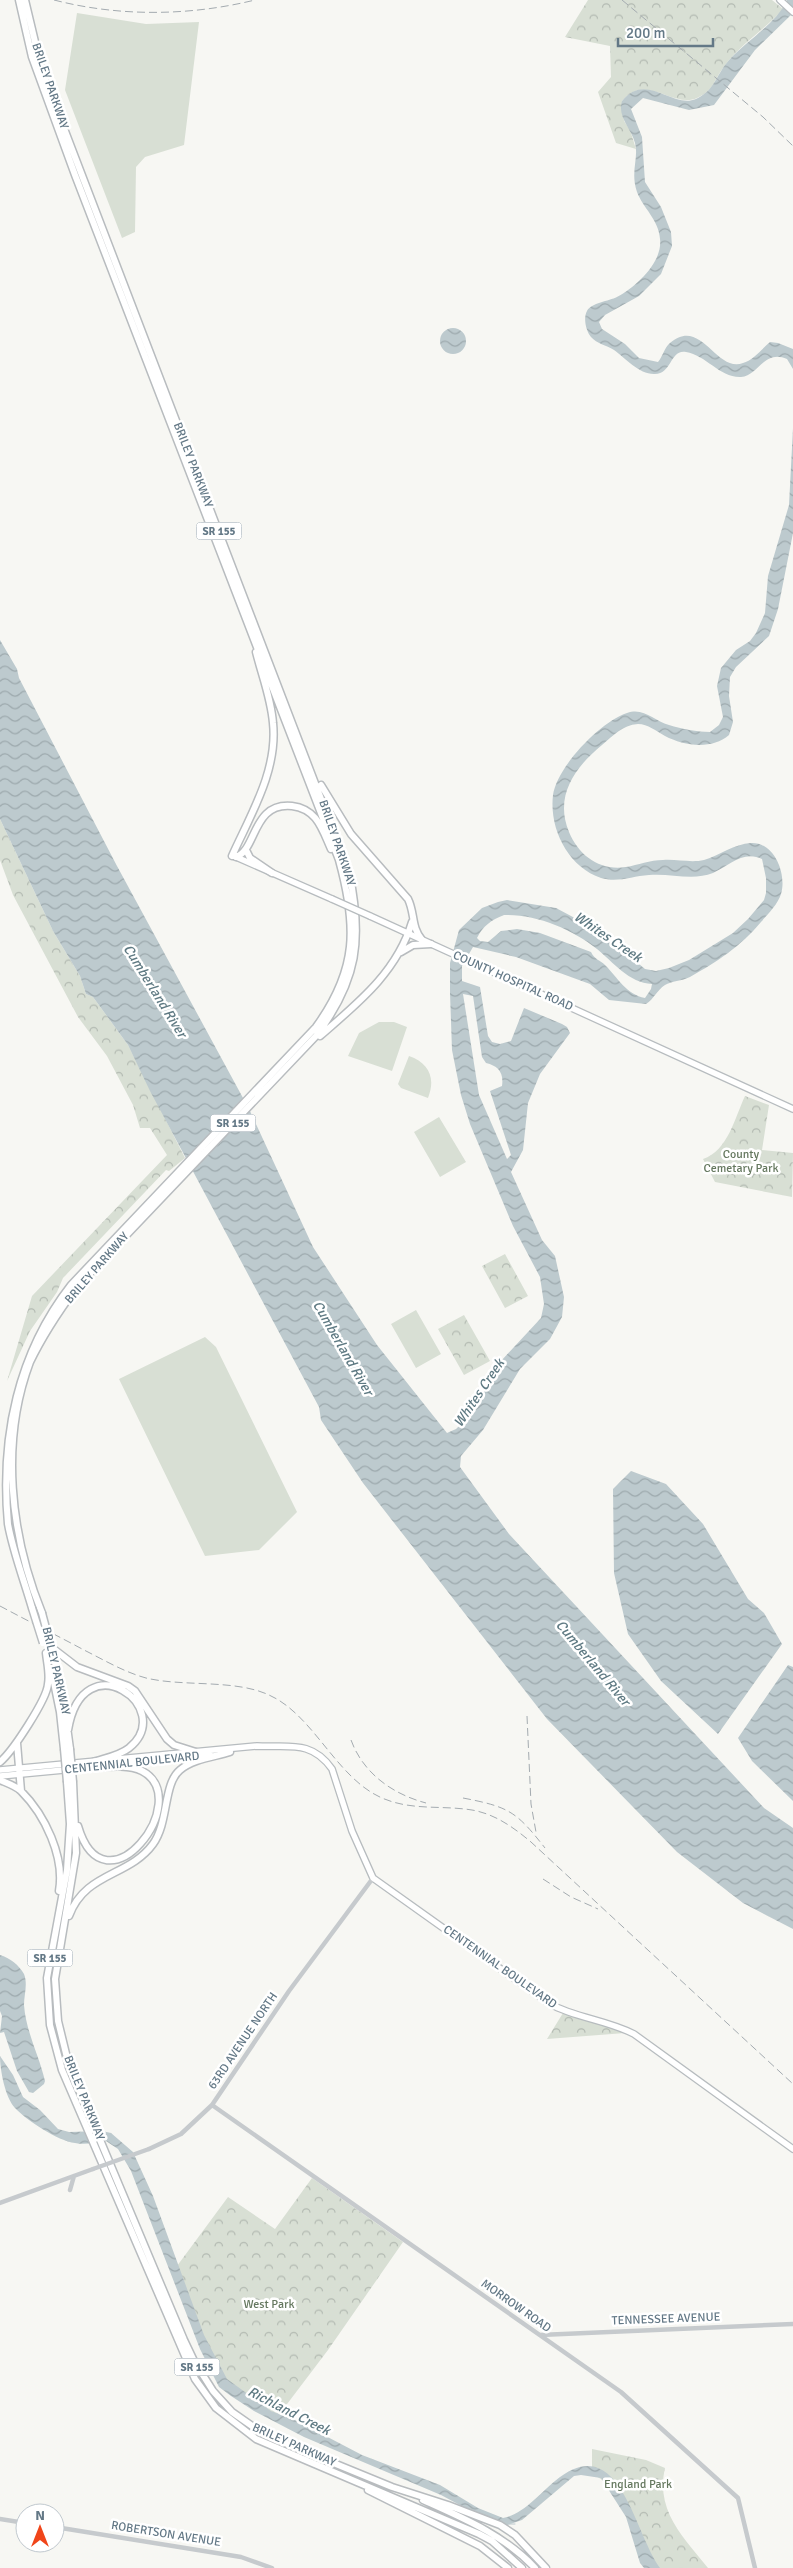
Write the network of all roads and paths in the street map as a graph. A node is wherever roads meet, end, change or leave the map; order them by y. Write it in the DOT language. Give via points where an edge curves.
graph roads {
  1 [pos="19,0"];
  2 [pos="780,0"];
  3 [pos="25,2"];
  4 [pos="793,12"];
  5 [pos="249,624"];
  6 [pos="305,754"];
  7 [pos="246,850"];
  8 [pos="234,856"];
  9 [pos="272,872"];
  10 [pos="347,887"];
  11 [pos="413,919"];
  12 [pos="408,934"];
  13 [pos="422,940"];
  14 [pos="431,944"];
  15 [pos="400,953"];
  16 [pos="302,1052"];
  17 [pos="285,1065"];
  18 [pos="793,1109"];
  19 [pos="177,1177"];
  20 [pos="51,1647"];
  21 [pos="46,1653"];
  22 [pos="68,1730"];
  23 [pos="19,1739"];
  24 [pos="264,1746"];
  25 [pos="67,1749"];
  26 [pos="196,1752"];
  27 [pos="230,1752"];
  28 [pos="0,1762"];
  29 [pos="93,1762"];
  30 [pos="81,1768"];
  31 [pos="0,1770"];
  32 [pos="19,1771"];
  33 [pos="0,1776"];
  34 [pos="0,1780"];
  35 [pos="70,1782"];
  36 [pos="21,1791"];
  37 [pos="76,1819"];
  38 [pos="373,1878"];
  39 [pos="61,1940"];
  40 [pos="47,2001"];
  41 [pos="212,2105"];
  42 [pos="793,2149"];
  43 [pos="74,2176"];
  44 [pos="70,2190"];
  45 [pos="0,2204"];
  46 [pos="793,2324"];
  47 [pos="539,2335"];
  48 [pos="324,2469"];
  49 [pos="392,2487"];
  50 [pos="0,2519"];
  51 [pos="15,2521"];
  52 [pos="65,2530"];
  53 [pos="272,2568"];
  54 [pos="508,2568"];
  55 [pos="522,2568"];
  56 [pos="535,2568"];
  57 [pos="546,2568"];
  58 [pos="755,2568"];
  1 -- 5 [label="highway, BRILEY PARKWAY / SR 155" via="32,57 75,174"];
  2 -- 4 [label="main road"];
  3 -- 6 [label="highway, BRILEY PARKWAY / SR 155" via="42,71"];
  5 -- 8 [label="highway" via="271,711 273,745 264,785"];
  5 -- 10 [label="highway, BRILEY PARKWAY / SR 155"];
  6 -- 11 [label="highway" via="350,834 408,899"];
  6 -- 16 [label="highway, BRILEY PARKWAY / SR 155" via="349,872 358,929 355,954 342,997"];
  7 -- 8 [label="highway"];
  7 -- 9 [label="highway" via="250,858"];
  7 -- 10 [label="highway" via="257,825 269,813 284,806 304,809 318,820"];
  8 -- 9 [label="main road, COUNTY HOSPITAL ROAD"];
  9 -- 12 [label="main road, COUNTY HOSPITAL ROAD, bridge"];
  10 -- 17 [label="highway, BRILEY PARKWAY / SR 155" via="352,917 350,944 340,986 330,1008"];
  11 -- 12 [label="highway"];
  11 -- 13 [label="highway" via="415,931"];
  12 -- 13 [label="main road, COUNTY HOSPITAL ROAD"];
  12 -- 15 [label="highway"];
  13 -- 14 [label="main road, COUNTY HOSPITAL ROAD"];
  14 -- 15 [label="highway" via="413,945"];
  14 -- 18 [label="main road, COUNTY HOSPITAL ROAD"];
  15 -- 16 [label="highway" via="376,985"];
  16 -- 17 [label="highway, BRILEY PARKWAY / SR 155"];
  17 -- 19 [label="highway, BRILEY PARKWAY / SR 155"];
  19 -- 20 [label="highway, BRILEY PARKWAY / SR 155, bridge" via="76,1288 30,1362 18,1394 9,1447 10,1500 27,1573"];
  19 -- 21 [label="highway, BRILEY PARKWAY / SR 155, bridge" via="67,1290 47,1318 21,1370 8,1418 3,1474 8,1526"];
  20 -- 22 [label="highway, BRILEY PARKWAY / SR 155"];
  20 -- 26 [label="highway" via="77,1667 135,1691 167,1739"];
  21 -- 23 [label="highway" via="47,1691"];
  21 -- 25 [label="highway, BRILEY PARKWAY / SR 155"];
  22 -- 25 [label="highway, BRILEY PARKWAY / SR 155"];
  22 -- 29 [label="highway" via="76,1703 94,1688 117,1687 136,1701 142,1725 135,1742 120,1754"];
  23 -- 28 [label="highway"];
  23 -- 32 [label="highway" via="16,1746"];
  24 -- 26 [label="main road, CENTENNIAL BOULEVARD"];
  24 -- 27 [label="main road, CENTENNIAL BOULEVARD"];
  24 -- 38 [label="main road, CENTENNIAL BOULEVARD" via="294,1745 327,1762"];
  25 -- 35 [label="highway, BRILEY PARKWAY / SR 155, bridge"];
  26 -- 29 [label="main road, CENTENNIAL BOULEVARD"];
  27 -- 30 [label="main road, CENTENNIAL BOULEVARD"];
  27 -- 39 [label="highway" via="196,1761 179,1770 170,1786 165,1818 154,1843 135,1861 83,1891 69,1914"];
  29 -- 32 [label="main road, CENTENNIAL BOULEVARD"];
  30 -- 32 [label="main road, CENTENNIAL BOULEVARD"];
  30 -- 37 [label="highway" via="140,1770 156,1787 158,1809 154,1825 144,1842 126,1855 112,1860 94,1856 82,1838"];
  31 -- 32 [label="main road, CENTENNIAL BOULEVARD"];
  32 -- 33 [label="main road, CENTENNIAL BOULEVARD"];
  32 -- 36 [label="highway"];
  34 -- 36 [label="highway"];
  35 -- 37 [label="highway, BRILEY PARKWAY / SR 155"];
  35 -- 40 [label="highway, BRILEY PARKWAY / SR 155" via="67,1870 51,1951"];
  36 -- 40 [label="highway" via="44,1822 58,1859 60,1886 45,1978"];
  37 -- 39 [label="highway, BRILEY PARKWAY / SR 155" via="73,1882"];
  38 -- 41 [label="street, 63RD AVENUE NORTH"];
  38 -- 42 [label="main road, CENTENNIAL BOULEVARD" via="550,2004 634,2034"];
  39 -- 49 [label="highway, BRILEY PARKWAY / SR 155" via="55,1979 58,2021 69,2066 191,2354 213,2391 232,2412 266,2434"];
  40 -- 48 [label="highway, BRILEY PARKWAY / SR 155" via="55,2046 86,2128 184,2359 205,2395 229,2421 256,2439"];
  41 -- 43 [label="street, 63RD AVENUE NORTH, bridge" via="181,2134"];
  41 -- 47 [label="street, MORROW ROAD"];
  43 -- 44 [label="street"];
  43 -- 45 [label="street, 63RD AVENUE NORTH"];
  46 -- 47 [label="street, TENNESSEE AVENUE"];
  47 -- 58 [label="street, MORROW ROAD" via="621,2392 732,2492 741,2505"];
  48 -- 54 [label="highway" via="461,2535"];
  48 -- 55 [label="highway, BRILEY PARKWAY / SR 155" via="479,2534"];
  49 -- 56 [label="highway" via="484,2528"];
  49 -- 57 [label="highway, BRILEY PARKWAY / SR 155" via="489,2520 515,2535"];
  50 -- 51 [label="street"];
  52 -- 53 [label="street, ROBERTSON AVENUE" via="240,2557"];
}
